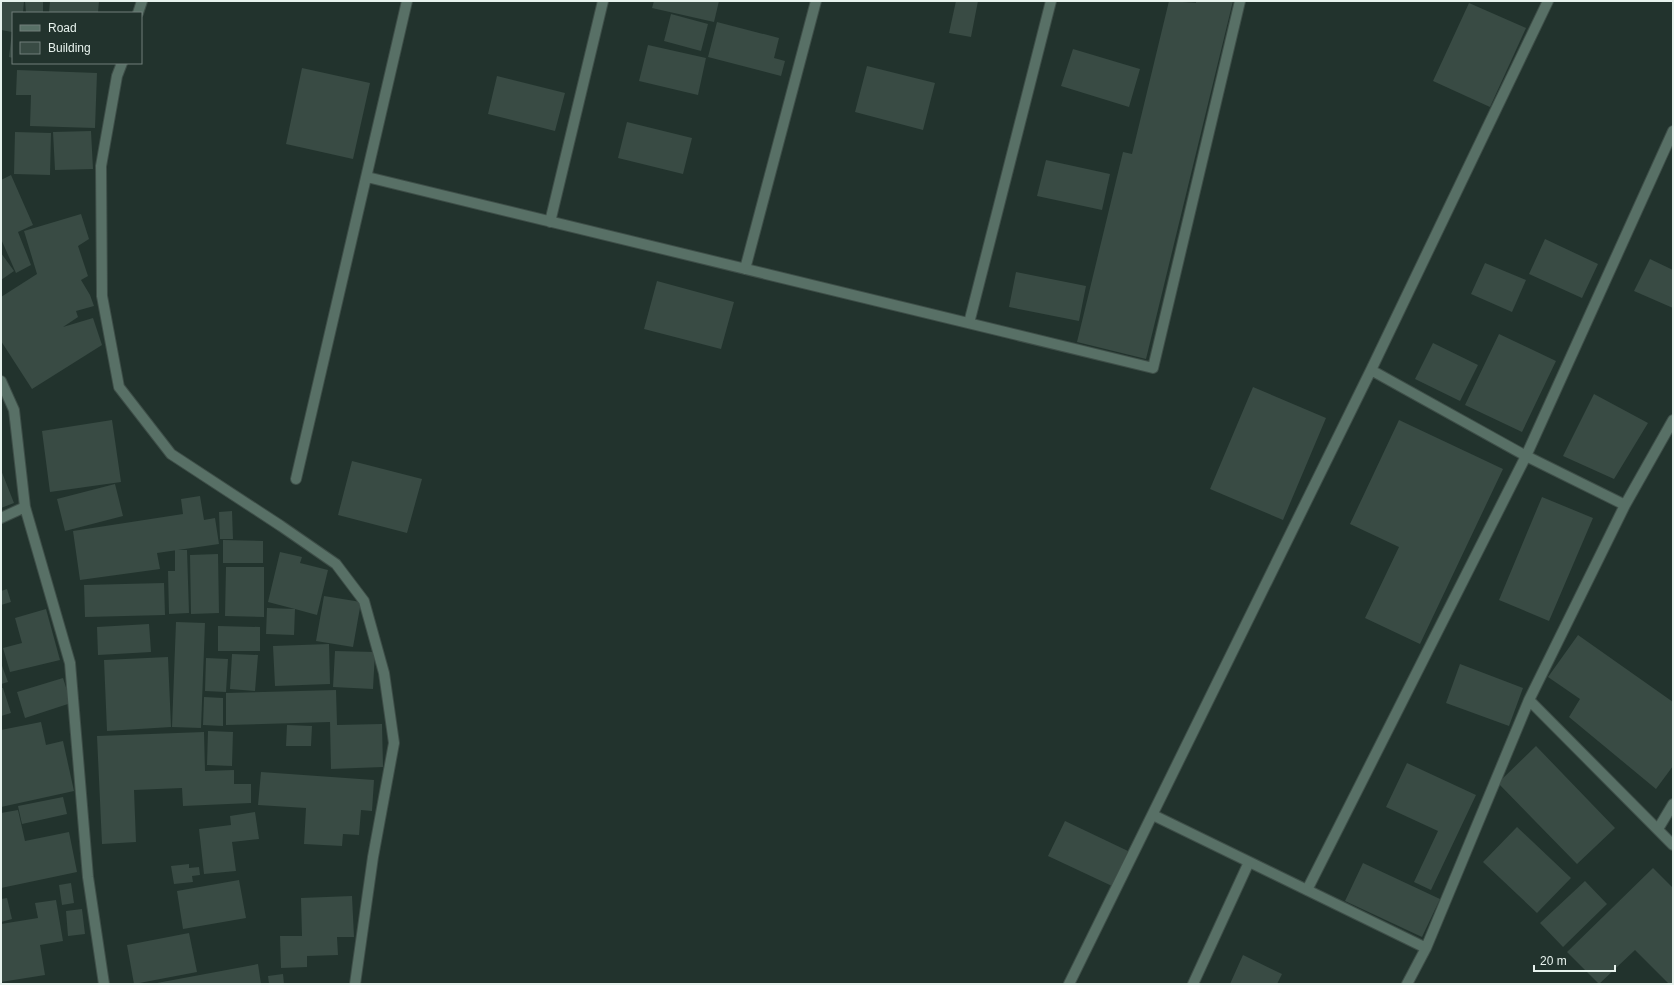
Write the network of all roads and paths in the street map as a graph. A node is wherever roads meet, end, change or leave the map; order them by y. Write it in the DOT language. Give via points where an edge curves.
graph roads {
  1 [pos="142,1"];
  2 [pos="407,1"];
  3 [pos="603,1"];
  4 [pos="816,1"];
  5 [pos="1051,1"];
  6 [pos="1240,1"];
  7 [pos="1548,1"];
  8 [pos="138,12"];
  9 [pos="122,64"];
  10 [pos="1673,131"];
  11 [pos="366,177"];
  12 [pos="550,222"];
  13 [pos="745,269"];
  14 [pos="969,323"];
  15 [pos="1371,370"];
  16 [pos="1,381"];
  17 [pos="1673,420"];
  18 [pos="1526,456"];
  19 [pos="296,479"];
  20 [pos="1625,505"];
  21 [pos="25,507"];
  22 [pos="1,518"];
  23 [pos="1529,700"];
  24 [pos="1673,804"];
  25 [pos="1153,815"];
  26 [pos="1658,828"];
  27 [pos="1673,845"];
  28 [pos="1249,862"];
  29 [pos="1307,890"];
  30 [pos="1426,948"];
  31 [pos="104,984"];
  32 [pos="356,984"];
  33 [pos="1069,984"];
  34 [pos="1193,984"];
  35 [pos="1407,984"];
  1 -- 8 [label="street"];
  2 -- 11 [label="street"];
  3 -- 12 [label="street"];
  4 -- 13 [label="street"];
  5 -- 14 [label="street"];
  6 -- 14 [label="street" via="1153,368"];
  7 -- 15 [label="street"];
  9 -- 32 [label="street" via="117,76 101,166 102,296 118,387 171,454 336,564 364,601 384,673 394,743 373,857"];
  10 -- 18 [label="street"];
  11 -- 12 [label="street"];
  11 -- 19 [label="street"];
  12 -- 13 [label="street"];
  13 -- 14 [label="street"];
  15 -- 18 [label="street"];
  15 -- 25 [label="street"];
  16 -- 21 [label="street" via="14,410"];
  17 -- 20 [label="street"];
  18 -- 20 [label="street"];
  18 -- 29 [label="street"];
  20 -- 23 [label="street"];
  21 -- 22 [label="street"];
  21 -- 31 [label="street" via="70,663 88,877"];
  23 -- 26 [label="street"];
  23 -- 30 [label="street"];
  24 -- 26 [label="street"];
  25 -- 28 [label="street"];
  25 -- 33 [label="street"];
  26 -- 27 [label="street"];
  28 -- 29 [label="street"];
  28 -- 34 [label="street"];
  29 -- 30 [label="street"];
  30 -- 35 [label="street"];
}
